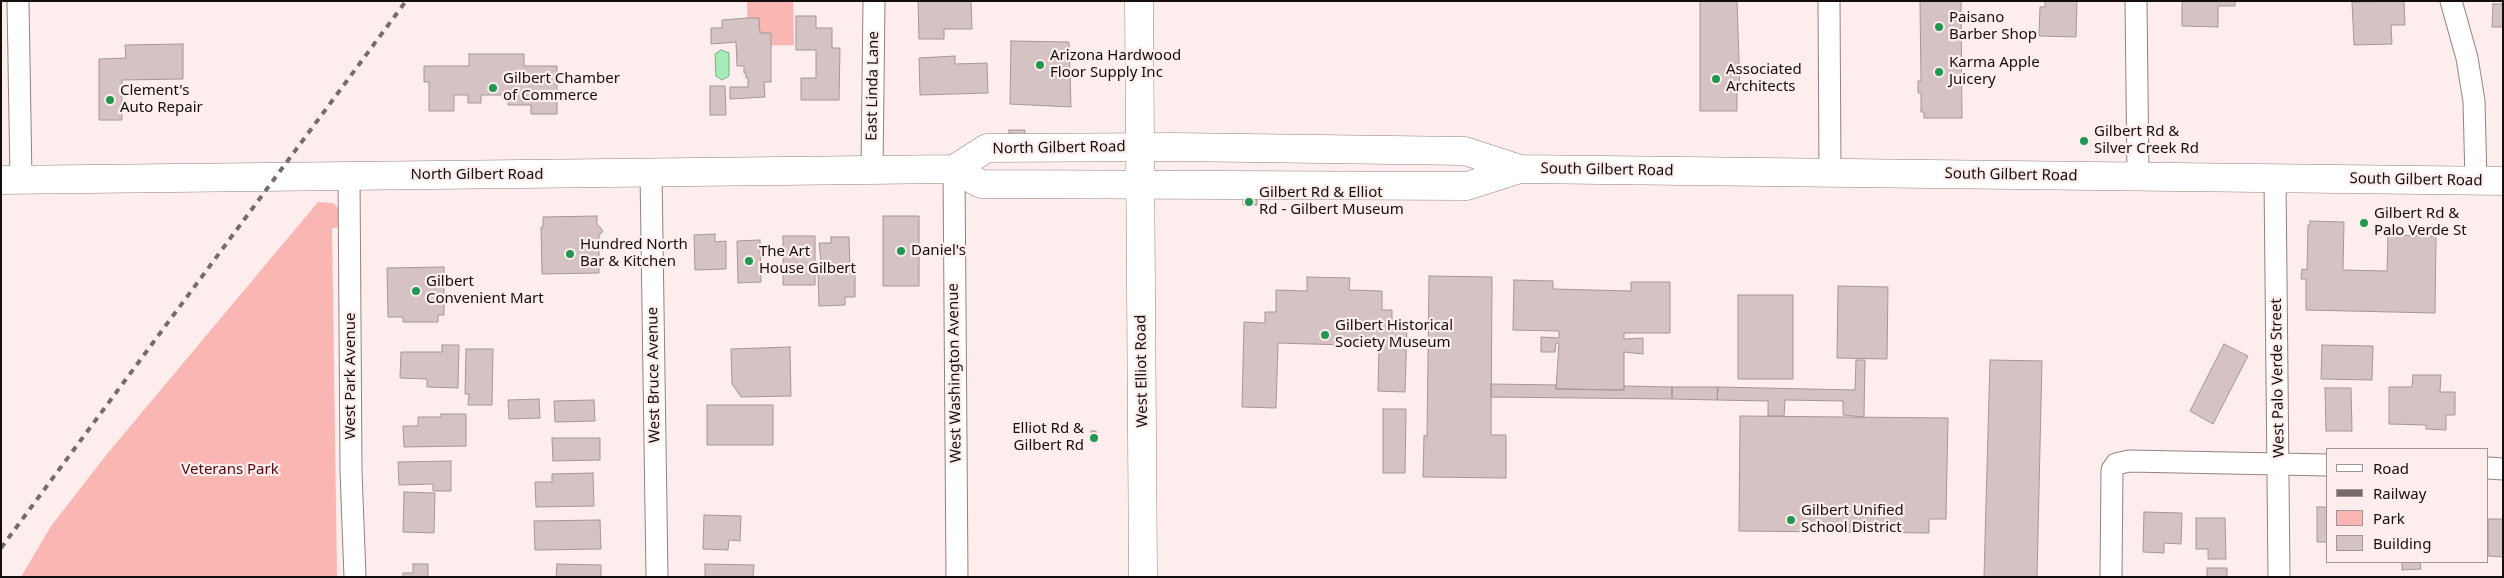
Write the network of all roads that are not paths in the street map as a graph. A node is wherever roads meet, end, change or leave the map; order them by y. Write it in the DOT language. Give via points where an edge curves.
graph roads {
  1 [pos="18,1"];
  2 [pos="874,1"];
  3 [pos="1138,1"];
  4 [pos="1829,1"];
  5 [pos="2136,1"];
  6 [pos="2450,1"];
  7 [pos="1140,165"];
  8 [pos="954,169"];
  9 [pos="1520,169"];
  10 [pos="872,170"];
  11 [pos="1830,172"];
  12 [pos="651,173"];
  13 [pos="349,176"];
  14 [pos="2138,176"];
  15 [pos="2275,178"];
  16 [pos="11,180"];
  17 [pos="2476,181"];
  18 [pos="2503,181"];
  19 [pos="2279,463"];
  20 [pos="2326,464"];
  21 [pos="2489,468"];
  22 [pos="2503,469"];
  23 [pos="355,577"];
  24 [pos="657,577"];
  25 [pos="958,577"];
  26 [pos="1143,577"];
  27 [pos="2111,577"];
  28 [pos="2279,577"];
  1 -- 16 [label="street"];
  2 -- 10 [label="street, East Linda Lane"];
  3 -- 7 [label="main road, West Elliot Road"];
  4 -- 11 [label="street"];
  5 -- 14 [label="street"];
  6 -- 17 [label="street" via="2467,58 2474,101"];
  7 -- 8 [label="main road, North Gilbert Road" via="981,184"];
  7 -- 8 [label="main road, North Gilbert Road" via="987,148"];
  7 -- 9 [label="main road, South Gilbert Road" via="1465,151"];
  7 -- 9 [label="main road, South Gilbert Road" via="1467,186"];
  7 -- 26 [label="main road, West Elliot Road"];
  8 -- 10 [label="main road, North Gilbert Road"];
  8 -- 25 [label="street, West Washington Avenue"];
  9 -- 11 [label="main road, South Gilbert Road"];
  10 -- 12 [label="main road, North Gilbert Road"];
  11 -- 14 [label="main road, South Gilbert Road"];
  12 -- 13 [label="main road, North Gilbert Road"];
  12 -- 24 [label="street, West Bruce Avenue"];
  13 -- 16 [label="main road, North Gilbert Road"];
  13 -- 23 [label="street, West Park Avenue"];
  14 -- 15 [label="main road, South Gilbert Road"];
  15 -- 17 [label="main road, South Gilbert Road"];
  15 -- 19 [label="street, West Palo Verde Street"];
  17 -- 18 [label="main road, South Gilbert Road"];
  19 -- 20 [label="street"];
  19 -- 27 [label="street" via="2129,461 2116,464 2112,470"];
  19 -- 28 [label="street, West Palo Verde Street"];
  21 -- 22 [label="street"];
}
